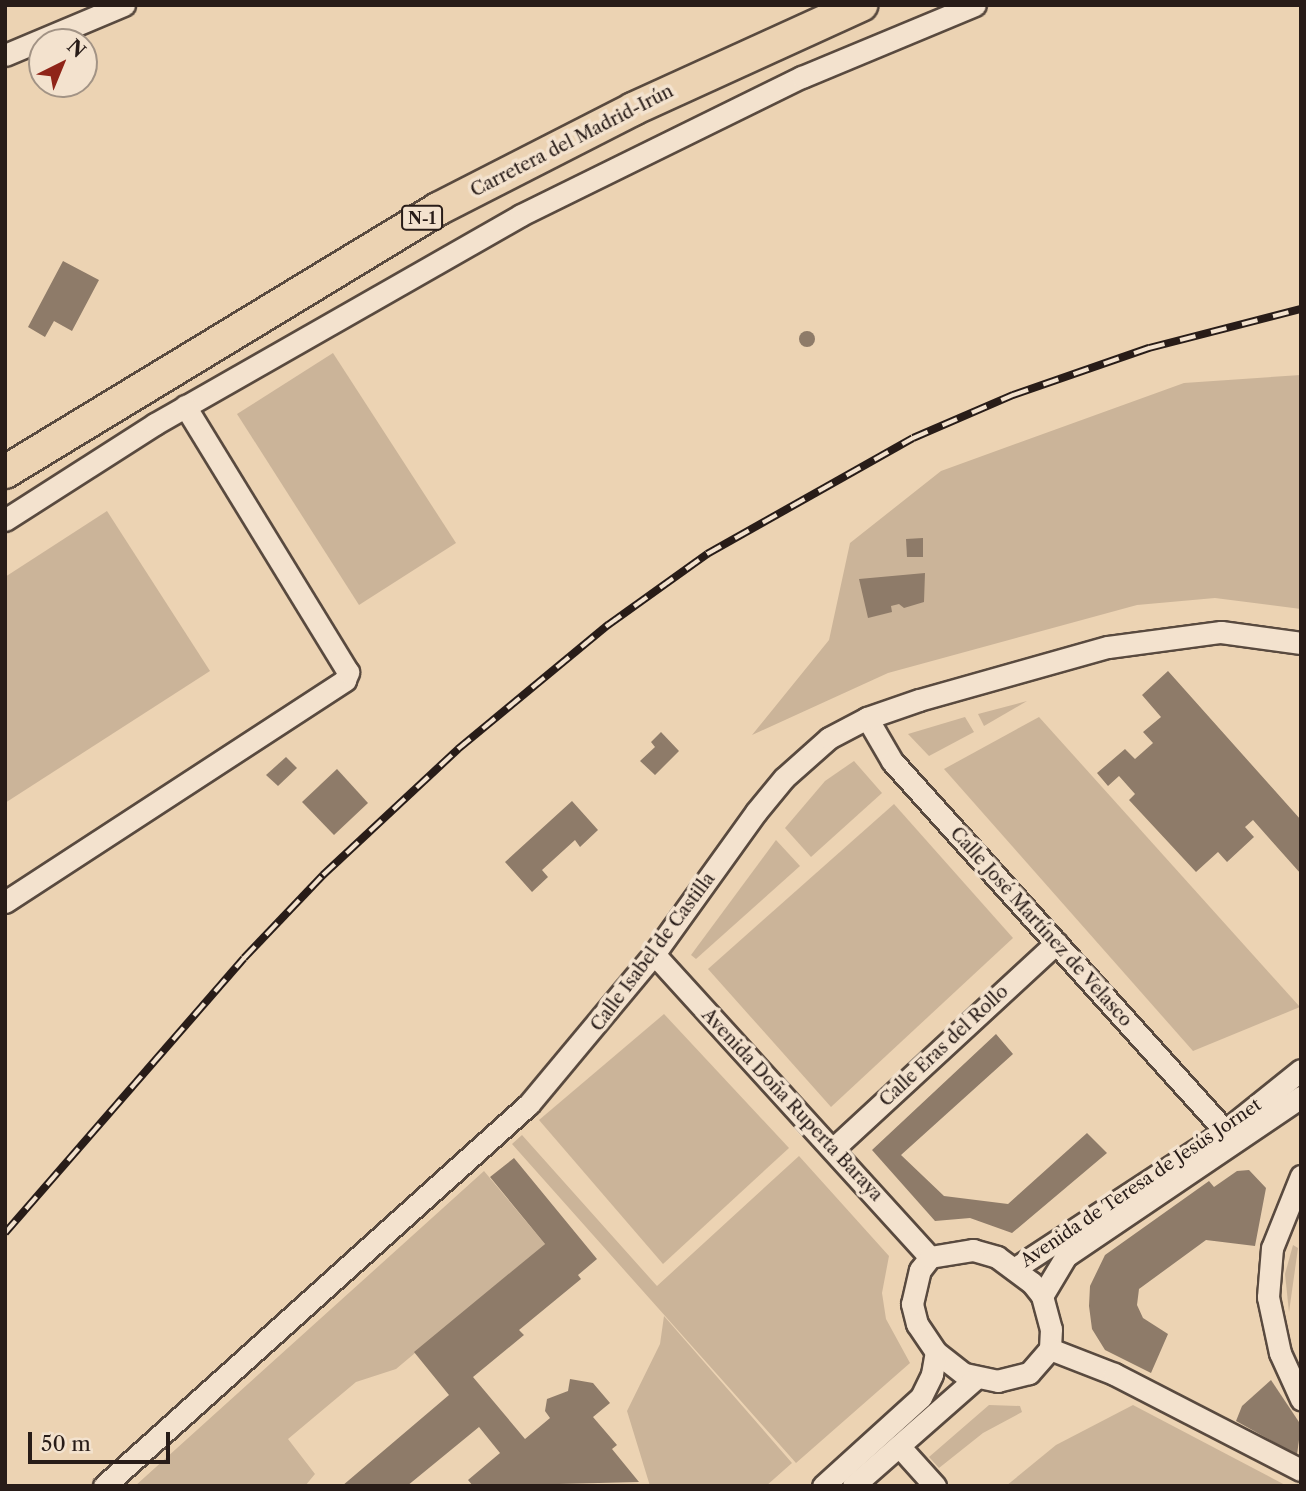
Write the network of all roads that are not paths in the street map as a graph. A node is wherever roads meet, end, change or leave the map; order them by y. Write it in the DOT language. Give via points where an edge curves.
graph roads {
  1 [pos="124,5"];
  2 [pos="861,5"];
  3 [pos="975,5"];
  4 [pos="5,55"];
  5 [pos="185,406"];
  6 [pos="5,472"];
  7 [pos="5,520"];
  8 [pos="1301,643"];
  9 [pos="867,718"];
  10 [pos="5,902"];
  11 [pos="1056,943"];
  12 [pos="654,954"];
  13 [pos="1301,1070"];
  14 [pos="1301,1097"];
  15 [pos="1225,1130"];
  16 [pos="833,1149"];
  17 [pos="1301,1176"];
  18 [pos="930,1257"];
  19 [pos="1014,1269"];
  20 [pos="1042,1296"];
  21 [pos="1050,1349"];
  22 [pos="936,1352"];
  23 [pos="975,1378"];
  24 [pos="1301,1399"];
  25 [pos="899,1446"];
  26 [pos="1301,1470"];
  27 [pos="104,1486"];
  28 [pos="823,1486"];
  29 [pos="853,1486"];
  30 [pos="935,1486"];
  1 -- 4 [label="street"];
  2 -- 6 [label="highway, Carretera del Madrid-Irún / N-1" via="633,109 438,209"];
  3 -- 5 [label="street" via="802,77 521,215"];
  5 -- 7 [label="street"];
  5 -- 10 [label="street" via="348,672 345,680"];
  8 -- 9 [label="street, Calle Isabel de Castilla" via="1252,634 1164,636 1087,652"];
  9 -- 11 [label="street, Calle José Martínez de Velasco" via="891,761"];
  9 -- 12 [label="street, Calle Isabel de Castilla" via="829,738 785,778"];
  11 -- 15 [label="street, Calle José Martínez de Velasco"];
  11 -- 16 [label="street, Calle Eras del Rollo"];
  12 -- 16 [label="street, Avenida Doña Ruperta Baraya"];
  12 -- 27 [label="street, Calle Isabel de Castilla" via="565,1066 528,1104"];
  13 -- 15 [label="street, Avenida de Teresa de Jesús Jornet"];
  14 -- 20 [label="street, Avenida de Teresa de Jesús Jornet" via="1265,1126 1066,1256"];
  15 -- 19 [label="street, Avenida de Teresa de Jesús Jornet"];
  16 -- 18 [label="street, Avenida Doña Ruperta Baraya"];
  17 -- 24 [label="street" via="1272,1248 1268,1297 1279,1353"];
  18 -- 19 [label="street" via="973,1250 997,1257"];
  18 -- 22 [label="street" via="914,1284 912,1304 917,1324"];
  19 -- 20 [label="street"];
  20 -- 21 [label="street" via="1051,1329"];
  21 -- 23 [label="street" via="1029,1373 998,1381"];
  21 -- 26 [label="street" via="1114,1374"];
  22 -- 23 [label="street"];
  22 -- 28 [label="street" via="921,1397"];
  23 -- 25 [label="street"];
  25 -- 29 [label="street"];
  25 -- 30 [label="street"];
}
